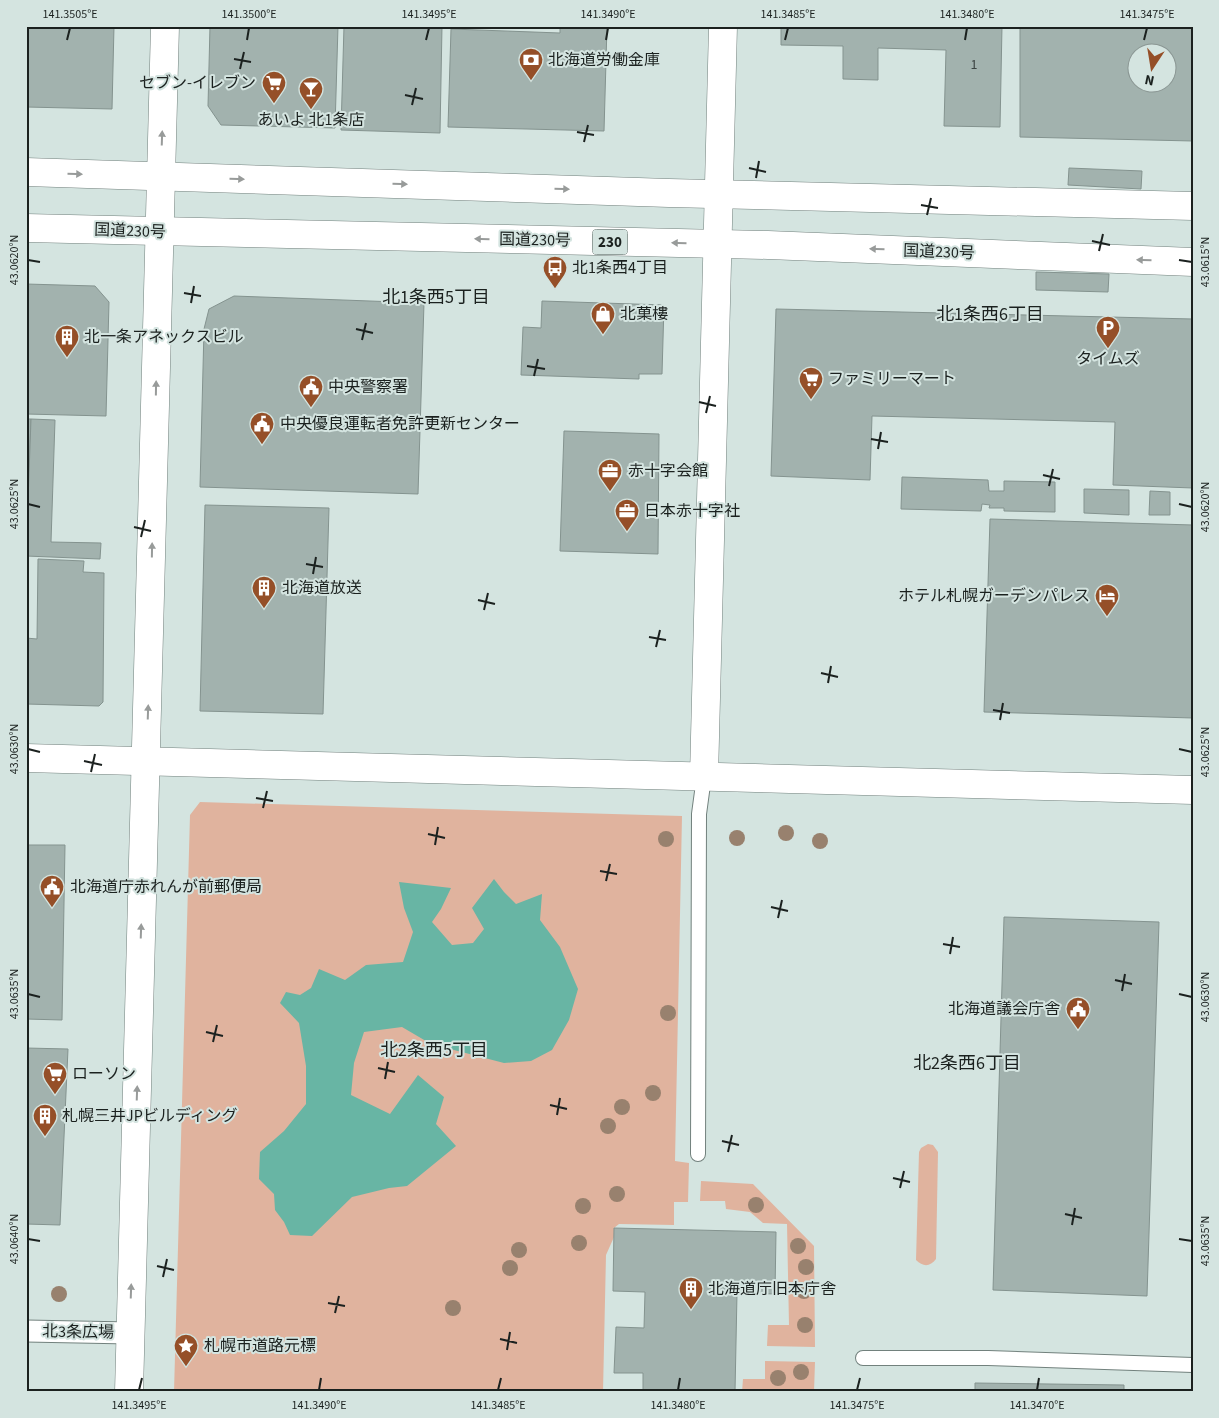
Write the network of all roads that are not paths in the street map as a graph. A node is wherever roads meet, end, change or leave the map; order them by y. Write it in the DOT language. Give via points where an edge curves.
graph roads {
  1 [pos="165,26"];
  2 [pos="723,26"];
  3 [pos="26,172"];
  4 [pos="161,177"];
  5 [pos="719,194"];
  6 [pos="1193,206"];
  7 [pos="26,228"];
  8 [pos="160,232"];
  9 [pos="718,244"];
  10 [pos="1193,262"];
  11 [pos="26,758"];
  12 [pos="146,761"];
  13 [pos="704,777"];
  14 [pos="1193,790"];
  15 [pos="698,1154"];
  16 [pos="26,1331"];
  17 [pos="130,1334"];
  18 [pos="863,1358"];
  19 [pos="1193,1365"];
  20 [pos="129,1392"];
  4 -- 1 [label="main road, one-way"];
  2 -- 5 [label="main road"];
  3 -- 4 [label="main road, one-way"];
  4 -- 5 [label="main road, one-way"];
  4 -- 8 [label="main road"];
  5 -- 6 [label="main road"];
  5 -- 9 [label="main road"];
  7 -- 8 [label="main road, 国道230号 / 230"];
  9 -- 8 [label="main road, 国道230号 / 230, one-way"];
  12 -- 8 [label="main road, one-way"];
  10 -- 9 [label="main road, 国道230号 / 230, one-way"];
  9 -- 13 [label="main road"];
  11 -- 12 [label="main road"];
  12 -- 13 [label="main road"];
  17 -- 12 [label="main road, one-way"];
  13 -- 14 [label="main road"];
  13 -- 15 [label="lane" via="699,814"];
  16 -- 17 [label="street, 北3条広場"];
  17 -- 20 [label="main road"];
  18 -- 19 [label="lane" via="988,1358"];
}
